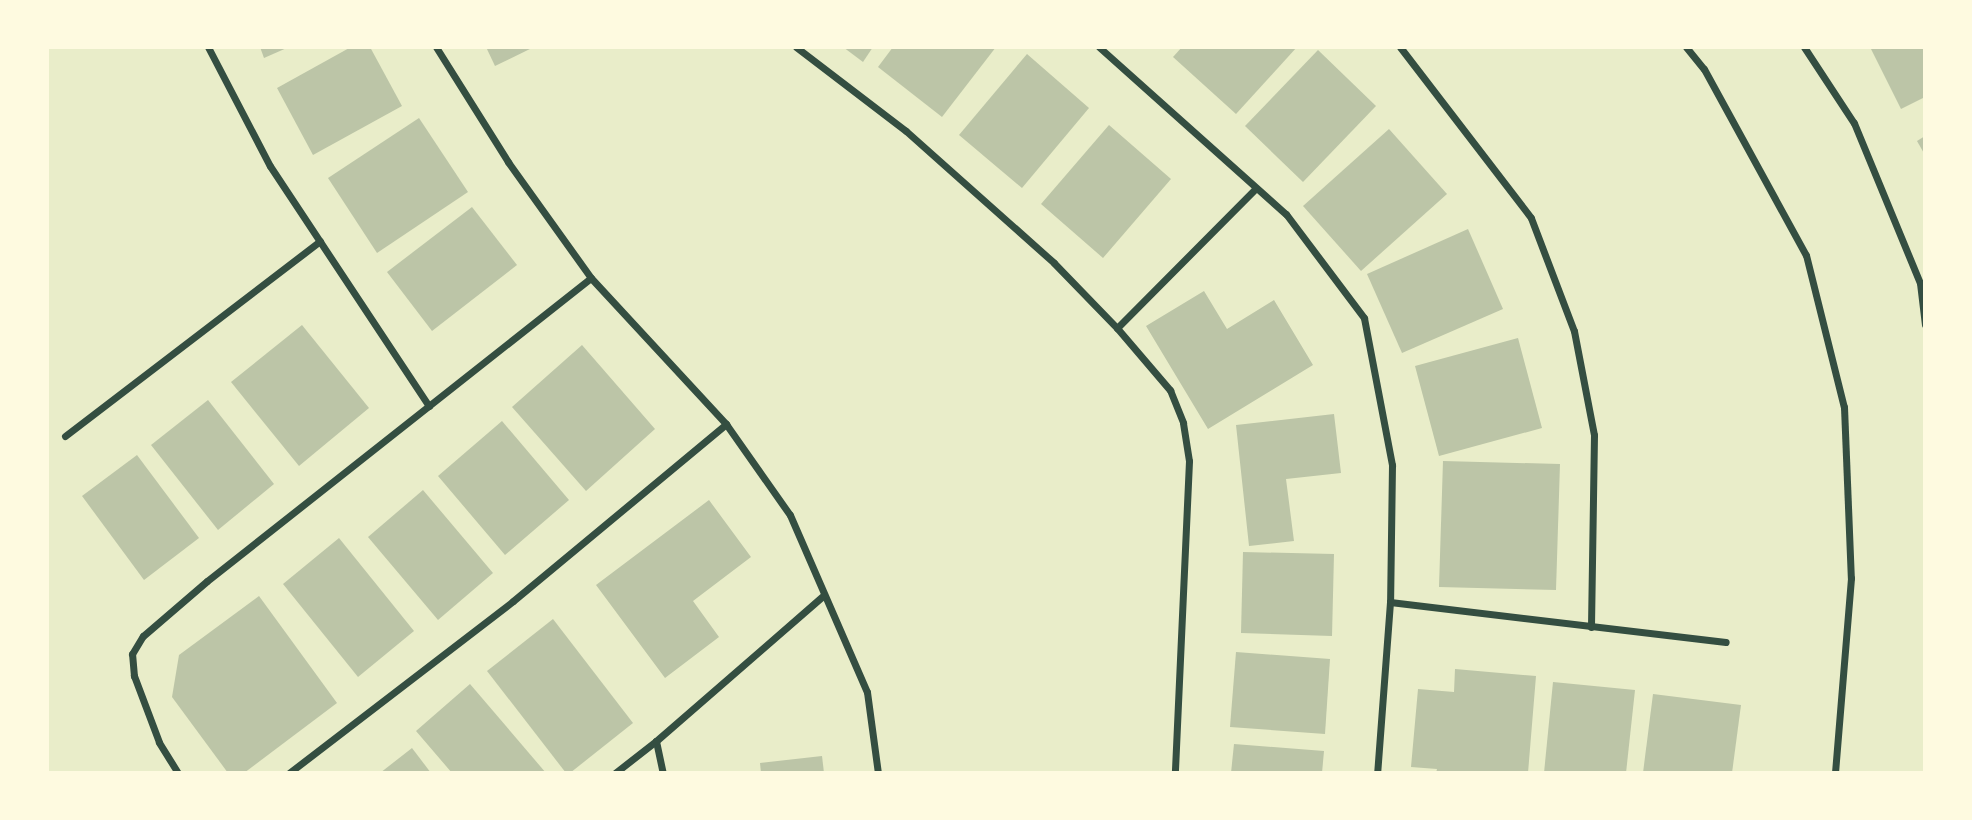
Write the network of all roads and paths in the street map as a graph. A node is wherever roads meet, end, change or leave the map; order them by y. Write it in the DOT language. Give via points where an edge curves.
graph roads {
  1 [pos="208,47"];
  2 [pos="436,47"];
  3 [pos="796,47"];
  4 [pos="1099,47"];
  5 [pos="1400,47"];
  6 [pos="1686,47"];
  7 [pos="1804,47"];
  8 [pos="1256,188"];
  9 [pos="320,241"];
  10 [pos="591,278"];
  11 [pos="1925,325"];
  12 [pos="1117,328"];
  13 [pos="429,406"];
  14 [pos="726,424"];
  15 [pos="65,436"];
  16 [pos="823,596"];
  17 [pos="1390,601"];
  18 [pos="1591,627"];
  19 [pos="1726,642"];
  20 [pos="656,741"];
  21 [pos="178,773"];
  22 [pos="289,773"];
  23 [pos="615,773"];
  24 [pos="663,773"];
  25 [pos="878,773"];
  26 [pos="1175,773"];
  27 [pos="1377,773"];
  28 [pos="1835,773"];
  1 -- 9 [label="street" via="270,166"];
  2 -- 10 [label="street" via="508,162"];
  3 -- 12 [label="street" via="906,131 1054,263"];
  4 -- 8 [label="street"];
  5 -- 18 [label="street" via="1531,218 1574,331 1594,435"];
  6 -- 28 [label="street" via="1704,69 1806,255 1844,407 1851,578"];
  7 -- 11 [label="street" via="1854,123 1920,283"];
  8 -- 12 [label="street"];
  8 -- 17 [label="street" via="1286,214 1364,318 1392,465"];
  9 -- 13 [label="street"];
  9 -- 15 [label="street"];
  10 -- 13 [label="street"];
  10 -- 14 [label="street"];
  12 -- 26 [label="street" via="1170,390 1183,423 1189,461"];
  13 -- 21 [label="street" via="143,636 132,654 134,676 159,742"];
  14 -- 16 [label="street" via="790,515"];
  14 -- 22 [label="street" via="513,601"];
  16 -- 20 [label="street"];
  16 -- 25 [label="street" via="867,692"];
  17 -- 18 [label="street"];
  17 -- 27 [label="street"];
  18 -- 19 [label="street"];
  20 -- 23 [label="street"];
  20 -- 24 [label="street"];
}
